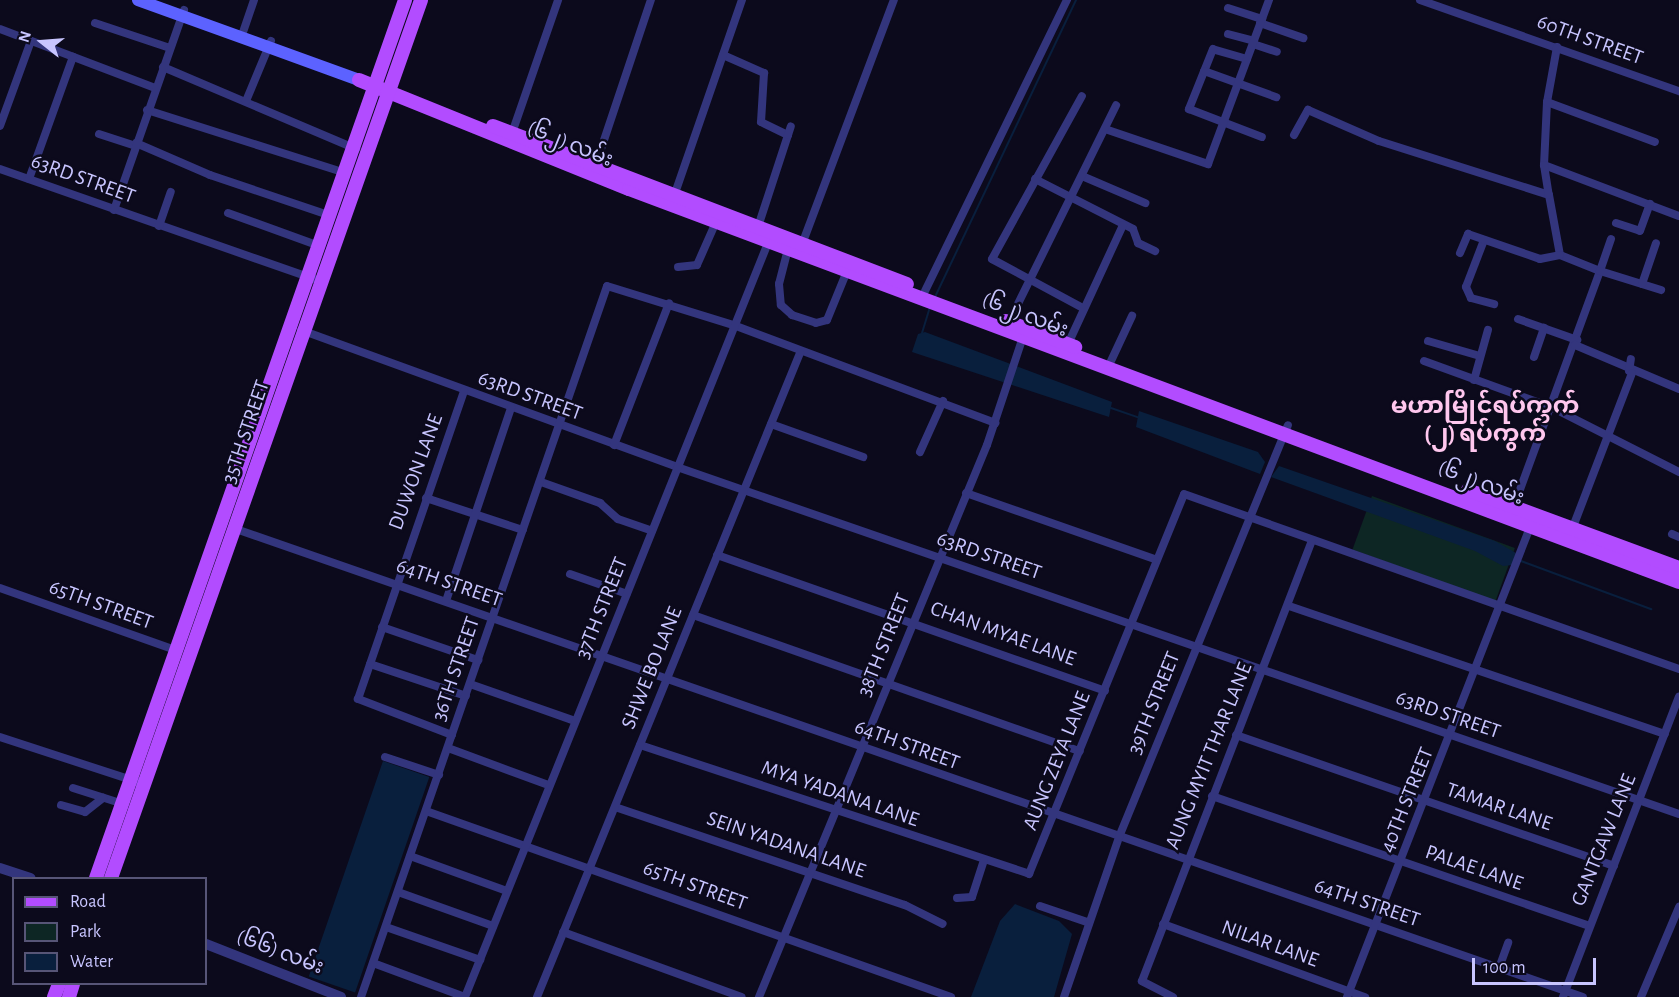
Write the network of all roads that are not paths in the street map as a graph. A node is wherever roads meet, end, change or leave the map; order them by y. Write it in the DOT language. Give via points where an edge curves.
graph roads {
  1 [pos="138,0"];
  2 [pos="158,0"];
  3 [pos="254,0"];
  4 [pos="405,0"];
  5 [pos="421,0"];
  6 [pos="558,0"];
  7 [pos="651,0"];
  8 [pos="742,0"];
  9 [pos="894,0"];
  10 [pos="1067,0"];
  11 [pos="1269,0"];
  12 [pos="1420,0"];
  13 [pos="1228,8"];
  14 [pos="183,13"];
  15 [pos="1261,21"];
  16 [pos="95,23"];
  17 [pos="0,30"];
  18 [pos="242,34"];
  19 [pos="1228,34"];
  20 [pos="1303,38"];
  21 [pos="31,41"];
  22 [pos="1253,43"];
  23 [pos="270,45"];
  24 [pos="1557,47"];
  25 [pos="170,48"];
  26 [pos="1277,52"];
  27 [pos="723,56"];
  28 [pos="73,57"];
  29 [pos="1247,59"];
  30 [pos="163,67"];
  31 [pos="1204,70"];
  32 [pos="361,77"];
  33 [pos="375,83"];
  34 [pos="1239,83"];
  35 [pos="155,88"];
  36 [pos="391,90"];
  37 [pos="1679,91"];
  38 [pos="1082,96"];
  39 [pos="1276,97"];
  40 [pos="246,101"];
  41 [pos="1546,102"];
  42 [pos="1116,105"];
  43 [pos="147,110"];
  44 [pos="1225,122"];
  45 [pos="0,126"];
  46 [pos="791,126"];
  47 [pos="1104,129"];
  48 [pos="99,134"];
  49 [pos="788,135"];
  50 [pos="1294,135"];
  51 [pos="1262,137"];
  52 [pos="511,138"];
  53 [pos="1655,142"];
  54 [pos="135,144"];
  55 [pos="353,147"];
  56 [pos="368,153"];
  57 [pos="1544,165"];
  58 [pos="0,169"];
  59 [pos="594,170"];
  60 [pos="342,172"];
  61 [pos="1082,176"];
  62 [pos="29,179"];
  63 [pos="1035,179"];
  64 [pos="171,192"];
  65 [pos="1549,195"];
  66 [pos="1071,198"];
  67 [pos="673,200"];
  68 [pos="1145,203"];
  69 [pos="1650,204"];
  70 [pos="114,210"];
  71 [pos="228,213"];
  72 [pos="1678,213"];
  73 [pos="328,215"];
  74 [pos="716,222"];
  75 [pos="1616,223"];
  76 [pos="1123,225"];
  77 [pos="159,226"];
  78 [pos="764,234"];
  79 [pos="1611,239"];
  80 [pos="1484,240"];
  81 [pos="1656,243"];
  82 [pos="317,245"];
  83 [pos="795,246"];
  84 [pos="1155,251"];
  85 [pos="1460,253"];
  86 [pos="1560,255"];
  87 [pos="678,267"];
  88 [pos="847,271"];
  89 [pos="1600,271"];
  90 [pos="307,276"];
  91 [pos="323,282"];
  92 [pos="1028,283"];
  93 [pos="1642,284"];
  94 [pos="1661,290"];
  95 [pos="931,297"];
  96 [pos="669,303"];
  97 [pos="1494,304"];
  98 [pos="1081,307"];
  99 [pos="1132,316"];
  100 [pos="1518,319"];
  101 [pos="289,326"];
  102 [pos="736,326"];
  103 [pos="1008,326"];
  104 [pos="1544,328"];
  105 [pos="1488,330"];
  106 [pos="304,332"];
  107 [pos="1023,337"];
  108 [pos="1428,341"];
  109 [pos="1576,343"];
  110 [pos="1068,344"];
  111 [pos="800,353"];
  112 [pos="1480,356"];
  113 [pos="1534,357"];
  114 [pos="1631,359"];
  115 [pos="1111,361"];
  116 [pos="1424,361"];
  117 [pos="1630,372"];
  118 [pos="1473,380"];
  119 [pos="1679,389"];
  120 [pos="464,391"];
  121 [pos="944,401"];
  122 [pos="1551,407"];
  123 [pos="510,408"];
  124 [pos="995,423"];
  125 [pos="771,424"];
  126 [pos="560,425"];
  127 [pos="1286,429"];
  128 [pos="1607,434"];
  129 [pos="614,445"];
  130 [pos="920,452"];
  131 [pos="862,457"];
  132 [pos="677,467"];
  133 [pos="1679,472"];
  134 [pos="541,482"];
  135 [pos="744,490"];
  136 [pos="966,493"];
  137 [pos="426,498"];
  138 [pos="1512,511"];
  139 [pos="474,514"];
  140 [pos="1249,518"];
  141 [pos="1533,519"];
  142 [pos="221,524"];
  143 [pos="235,529"];
  144 [pos="523,530"];
  145 [pos="652,531"];
  146 [pos="1571,533"];
  147 [pos="1312,541"];
  148 [pos="717,555"];
  149 [pos="938,558"];
  150 [pos="1157,560"];
  151 [pos="1679,568"];
  152 [pos="570,574"];
  153 [pos="1679,582"];
  154 [pos="395,584"];
  155 [pos="0,588"];
  156 [pos="627,594"];
  157 [pos="446,601"];
  158 [pos="1289,606"];
  159 [pos="1499,609"];
  160 [pos="693,615"];
  161 [pos="493,618"];
  162 [pos="913,620"];
  163 [pos="1132,626"];
  164 [pos="382,627"];
  165 [pos="1196,646"];
  166 [pos="183,653"];
  167 [pos="602,654"];
  168 [pos="478,660"];
  169 [pos="370,664"];
  170 [pos="1679,669"];
  171 [pos="1264,670"];
  172 [pos="1475,672"];
  173 [pos="667,680"];
  174 [pos="470,684"];
  175 [pos="888,684"];
  176 [pos="1105,690"];
  177 [pos="466,696"];
  178 [pos="1679,697"];
  179 [pos="575,721"];
  180 [pos="1665,734"];
  181 [pos="452,735"];
  182 [pos="1236,735"];
  183 [pos="1452,735"];
  184 [pos="0,737"];
  185 [pos="640,745"];
  186 [pos="862,747"];
  187 [pos="448,748"];
  188 [pos="1080,752"];
  189 [pos="385,758"];
  190 [pos="439,775"];
  191 [pos="138,782"];
  192 [pos="548,785"];
  193 [pos="73,788"];
  194 [pos="1212,796"];
  195 [pos="103,798"];
  196 [pos="1426,800"];
  197 [pos="1640,802"];
  198 [pos="123,804"];
  199 [pos="61,805"];
  200 [pos="615,807"];
  201 [pos="426,811"];
  202 [pos="836,812"];
  203 [pos="1679,814"];
  204 [pos="1053,816"];
  205 [pos="1119,837"];
  206 [pos="525,847"];
  207 [pos="410,856"];
  208 [pos="1186,860"];
  209 [pos="984,861"];
  210 [pos="1402,862"];
  211 [pos="1614,866"];
  212 [pos="589,867"];
  213 [pos="0,868"];
  214 [pos="810,872"];
  215 [pos="1029,874"];
  216 [pos="25,877"];
  217 [pos="97,877"];
  218 [pos="112,877"];
  219 [pos="507,891"];
  220 [pos="398,892"];
  221 [pos="957,898"];
  222 [pos="1040,906"];
  223 [pos="1679,906"];
  224 [pos="1087,922"];
  225 [pos="943,924"];
  226 [pos="1163,924"];
  227 [pos="1376,925"];
  228 [pos="493,926"];
  229 [pos="1589,926"];
  230 [pos="386,927"];
  231 [pos="563,932"];
  232 [pos="784,937"];
  233 [pos="1508,943"];
  234 [pos="207,944"];
  235 [pos="480,960"];
  236 [pos="373,963"];
  237 [pos="1499,968"];
  238 [pos="1348,994"];
  239 [pos="1564,994"];
  240 [pos="539,996"];
  241 [pos="341,997"];
  242 [pos="362,997"];
  243 [pos="465,997"];
  244 [pos="742,997"];
  245 [pos="759,997"];
  246 [pos="951,997"];
  247 [pos="1064,997"];
  248 [pos="1173,997"];
  249 [pos="1365,997"];
  250 [pos="1583,997"];
  251 [pos="1641,997"];
  1 -- 14 [label="main road"];
  2 -- 14 [label="main road"];
  3 -- 18 [label="street"];
  4 -- 33 [label="main road, 35TH STREET"];
  5 -- 36 [label="main road, 35TH STREET"];
  6 -- 52 [label="street"];
  7 -- 59 [label="street"];
  8 -- 27 [label="street"];
  9 -- 83 [label="street"];
  10 -- 95 [label="street"];
  11 -- 15 [label="street"];
  12 -- 24 [label="street, 60TH STREET"];
  13 -- 15 [label="street"];
  14 -- 18 [label="main road"];
  14 -- 25 [label="street"];
  15 -- 20 [label="street"];
  15 -- 22 [label="street"];
  16 -- 25 [label="street"];
  17 -- 21 [label="street"];
  18 -- 23 [label="main road"];
  19 -- 22 [label="street"];
  21 -- 28 [label="street"];
  21 -- 45 [label="street"];
  22 -- 26 [label="street"];
  22 -- 29 [label="street"];
  23 -- 32 [label="main road"];
  23 -- 40 [label="street"];
  24 -- 37 [label="street, 60TH STREET"];
  24 -- 41 [label="street"];
  25 -- 30 [label="street"];
  27 -- 49 [label="street" via="764,73 761,122"];
  27 -- 67 [label="street"];
  28 -- 35 [label="street"];
  28 -- 62 [label="street"];
  29 -- 31 [label="street" via="1215,49"];
  29 -- 34 [label="street"];
  30 -- 35 [label="street"];
  30 -- 40 [label="street"];
  31 -- 34 [label="street"];
  31 -- 44 [label="street" via="1189,109"];
  32 -- 33 [label="main road, (၆၂) လမ်း"];
  33 -- 36 [label="main road, (၆၂) လမ်း"];
  33 -- 55 [label="main road, 35TH STREET"];
  34 -- 39 [label="street"];
  34 -- 44 [label="street"];
  35 -- 43 [label="street"];
  36 -- 52 [label="main road, (၆၂) လမ်း"];
  36 -- 56 [label="main road, 35TH STREET"];
  38 -- 63 [label="street"];
  40 -- 55 [label="street"];
  41 -- 53 [label="street"];
  41 -- 57 [label="street"];
  42 -- 47 [label="street"];
  43 -- 54 [label="street"];
  43 -- 60 [label="street"];
  44 -- 47 [label="street" via="1204,165"];
  44 -- 51 [label="street"];
  46 -- 49 [label="street, 37TH STREET"];
  47 -- 61 [label="street"];
  48 -- 54 [label="street"];
  49 -- 78 [label="street, 37TH STREET"];
  50 -- 65 [label="street" via="1308,110 1379,141"];
  52 -- 59 [label="main road, (၆၂) လမ်း"];
  54 -- 70 [label="street"];
  54 -- 73 [label="street" via="210,176"];
  55 -- 56 [label="street"];
  55 -- 60 [label="main road, 35TH STREET"];
  56 -- 91 [label="main road, 35TH STREET"];
  57 -- 65 [label="street"];
  57 -- 69 [label="street"];
  58 -- 62 [label="street, 63RD STREET"];
  59 -- 67 [label="main road, (၆၂) လမ်း"];
  60 -- 73 [label="main road, 35TH STREET"];
  61 -- 66 [label="street"];
  61 -- 68 [label="street"];
  62 -- 70 [label="street, 63RD STREET"];
  63 -- 66 [label="street"];
  63 -- 92 [label="street" via="992,259"];
  64 -- 77 [label="street"];
  65 -- 86 [label="street"];
  66 -- 76 [label="street"];
  66 -- 92 [label="street"];
  67 -- 74 [label="main road, (၆၂) လမ်း"];
  67 -- 78 [label="main road, (၆၂) လမ်း"];
  69 -- 72 [label="street"];
  69 -- 75 [label="street" via="1640,231"];
  70 -- 77 [label="street, 63RD STREET"];
  71 -- 82 [label="street"];
  73 -- 82 [label="main road, 35TH STREET"];
  74 -- 78 [label="main road, (၆၂) လမ်း"];
  74 -- 87 [label="street" via="697,265"];
  76 -- 84 [label="street"];
  76 -- 98 [label="street"];
  77 -- 90 [label="street, 63RD STREET"];
  78 -- 83 [label="main road, (၆၂) လမ်း"];
  78 -- 102 [label="street, 37TH STREET"];
  79 -- 89 [label="street"];
  80 -- 85 [label="street" via="1466,234"];
  80 -- 86 [label="street" via="1546,261"];
  80 -- 97 [label="street" via="1466,286 1471,298"];
  81 -- 93 [label="street"];
  82 -- 90 [label="main road, 35TH STREET"];
  83 -- 88 [label="main road, (၆၂) လမ်း"];
  83 -- 88 [label="street" via="779,274 784,311 816,323 827,320"];
  83 -- 95 [label="main road, (၆၂) လမ်း"];
  86 -- 89 [label="street"];
  88 -- 95 [label="main road, (၆၂) လမ်း"];
  89 -- 93 [label="street"];
  89 -- 109 [label="street"];
  90 -- 91 [label="street, 63RD STREET"];
  90 -- 101 [label="main road, 35TH STREET"];
  91 -- 106 [label="main road, 35TH STREET"];
  92 -- 98 [label="street"];
  92 -- 103 [label="street"];
  93 -- 94 [label="street"];
  95 -- 103 [label="main road, (၆၂) လမ်း"];
  96 -- 102 [label="street"];
  96 -- 126 [label="street, 36TH STREET" via="608,285"];
  96 -- 129 [label="street"];
  98 -- 110 [label="street"];
  99 -- 115 [label="street"];
  100 -- 104 [label="street"];
  101 -- 106 [label="street, 63RD STREET"];
  101 -- 142 [label="main road, 35TH STREET"];
  102 -- 111 [label="street"];
  102 -- 132 [label="street, 37TH STREET"];
  103 -- 107 [label="main road, (၆၂) လမ်း"];
  103 -- 110 [label="main road, (၆၂) လမ်း"];
  104 -- 109 [label="street"];
  104 -- 113 [label="street"];
  105 -- 112 [label="street"];
  106 -- 120 [label="street, 63RD STREET"];
  106 -- 143 [label="main road, 35TH STREET"];
  107 -- 124 [label="street, 38TH STREET"];
  107 -- 127 [label="main road, (၆၂) လမ်း"];
  108 -- 112 [label="street"];
  109 -- 117 [label="street"];
  109 -- 122 [label="street"];
  110 -- 115 [label="main road, (၆၂) လမ်း"];
  111 -- 121 [label="street"];
  111 -- 125 [label="street, SHWE BO LANE"];
  112 -- 118 [label="street"];
  114 -- 117 [label="street"];
  115 -- 127 [label="main road, (၆၂) လမ်း"];
  116 -- 118 [label="street"];
  117 -- 119 [label="street"];
  117 -- 128 [label="street"];
  118 -- 122 [label="street"];
  120 -- 123 [label="street, 63RD STREET"];
  120 -- 137 [label="street, DUWON LANE"];
  121 -- 124 [label="street"];
  121 -- 130 [label="street"];
  122 -- 128 [label="street"];
  122 -- 138 [label="street"];
  123 -- 126 [label="street, 63RD STREET"];
  123 -- 139 [label="street"];
  124 -- 136 [label="street, 38TH STREET"];
  125 -- 131 [label="street"];
  125 -- 135 [label="street, SHWE BO LANE"];
  126 -- 129 [label="street, 63RD STREET"];
  126 -- 134 [label="street, 36TH STREET"];
  127 -- 138 [label="main road, (၆၂) လမ်း"];
  127 -- 140 [label="street, 39TH STREET"];
  128 -- 133 [label="street"];
  128 -- 146 [label="street"];
  129 -- 132 [label="street, 63RD STREET"];
  132 -- 135 [label="street, 63RD STREET"];
  132 -- 145 [label="street, 37TH STREET"];
  134 -- 144 [label="street, 36TH STREET"];
  134 -- 145 [label="street" via="600,503 618,519"];
  135 -- 148 [label="street, SHWE BO LANE"];
  135 -- 149 [label="street, 63RD STREET"];
  136 -- 149 [label="street, 38TH STREET"];
  136 -- 150 [label="street"];
  137 -- 139 [label="street"];
  137 -- 154 [label="street, DUWON LANE"];
  138 -- 141 [label="main road, (၆၂) လမ်း"];
  139 -- 144 [label="street"];
  139 -- 157 [label="street"];
  140 -- 147 [label="street"];
  140 -- 150 [label="street, AUNG ZEYA LANE" via="1184,494"];
  140 -- 165 [label="street, 39TH STREET"];
  141 -- 146 [label="main road, (၆၂) လမ်း"];
  141 -- 159 [label="street, 40TH STREET"];
  142 -- 143 [label="street, 64TH STREET"];
  142 -- 166 [label="main road, 35TH STREET"];
  143 -- 154 [label="street, 64TH STREET"];
  143 -- 166 [label="main road, 35TH STREET"];
  144 -- 161 [label="street, 36TH STREET"];
  145 -- 156 [label="street, 37TH STREET"];
  146 -- 151 [label="main road, (၆၂) လမ်း"];
  146 -- 153 [label="main road, (၆၂) လမ်း"];
  147 -- 158 [label="street, AUNG MYIT THAR LANE"];
  147 -- 159 [label="street"];
  148 -- 160 [label="street, SHWE BO LANE"];
  148 -- 162 [label="street, CHAN MYAE LANE"];
  149 -- 162 [label="street, 38TH STREET"];
  149 -- 163 [label="street, 63RD STREET"];
  150 -- 163 [label="street, AUNG ZEYA LANE"];
  152 -- 156 [label="street"];
  154 -- 157 [label="street, 64TH STREET"];
  154 -- 164 [label="street, DUWON LANE"];
  155 -- 166 [label="street, 65TH STREET"];
  156 -- 167 [label="street, 37TH STREET"];
  157 -- 161 [label="street, 64TH STREET"];
  158 -- 171 [label="street, AUNG MYIT THAR LANE"];
  158 -- 172 [label="street"];
  159 -- 170 [label="street"];
  159 -- 172 [label="street, 40TH STREET"];
  160 -- 173 [label="street, SHWE BO LANE"];
  160 -- 175 [label="street"];
  161 -- 167 [label="street, 64TH STREET"];
  161 -- 168 [label="street, 36TH STREET"];
  162 -- 175 [label="street, 38TH STREET"];
  162 -- 176 [label="street, CHAN MYAE LANE"];
  163 -- 165 [label="street, 63RD STREET"];
  163 -- 176 [label="street, AUNG ZEYA LANE"];
  164 -- 168 [label="street"];
  164 -- 169 [label="street, DUWON LANE"];
  165 -- 171 [label="street, 63RD STREET"];
  165 -- 205 [label="street, 39TH STREET"];
  166 -- 191 [label="main road, 35TH STREET"];
  167 -- 173 [label="street, 64TH STREET"];
  167 -- 179 [label="street, 37TH STREET"];
  168 -- 174 [label="street, 36TH STREET"];
  169 -- 177 [label="street"];
  169 -- 181 [label="street, DUWON LANE" via="358,701"];
  171 -- 182 [label="street, AUNG MYIT THAR LANE"];
  171 -- 183 [label="street, 63RD STREET"];
  172 -- 180 [label="street"];
  172 -- 183 [label="street, 40TH STREET"];
  173 -- 185 [label="street, SHWE BO LANE"];
  173 -- 186 [label="street, 64TH STREET"];
  174 -- 177 [label="street, 36TH STREET"];
  174 -- 179 [label="street"];
  175 -- 186 [label="street, 38TH STREET"];
  175 -- 188 [label="street"];
  176 -- 188 [label="street, AUNG ZEYA LANE"];
  177 -- 181 [label="street, 36TH STREET"];
  178 -- 180 [label="street, GANTGAW LANE"];
  179 -- 192 [label="street, 37TH STREET"];
  180 -- 197 [label="street, GANTGAW LANE"];
  181 -- 187 [label="street, 36TH STREET"];
  182 -- 194 [label="street, AUNG MYIT THAR LANE"];
  182 -- 196 [label="street, TAMAR LANE"];
  183 -- 196 [label="street, 40TH STREET"];
  183 -- 197 [label="street, 63RD STREET"];
  184 -- 191 [label="street"];
  185 -- 200 [label="street, SHWE BO LANE"];
  185 -- 202 [label="street, MYA YADANA LANE"];
  186 -- 202 [label="street, 38TH STREET"];
  186 -- 204 [label="street, 64TH STREET"];
  187 -- 190 [label="street, 36TH STREET"];
  187 -- 192 [label="street"];
  188 -- 204 [label="street, AUNG ZEYA LANE"];
  189 -- 190 [label="street"];
  190 -- 201 [label="street, 36TH STREET"];
  191 -- 198 [label="main road, 35TH STREET"];
  191 -- 218 [label="main road, 35TH STREET"];
  192 -- 206 [label="street, 37TH STREET"];
  193 -- 195 [label="street"];
  194 -- 208 [label="street, AUNG MYIT THAR LANE"];
  194 -- 210 [label="street, PALAE LANE"];
  195 -- 198 [label="street"];
  195 -- 199 [label="street" via="85,812"];
  196 -- 210 [label="street, 40TH STREET"];
  196 -- 211 [label="street, TAMAR LANE"];
  197 -- 203 [label="street, 63RD STREET"];
  197 -- 211 [label="street, GANTGAW LANE"];
  198 -- 217 [label="main road, 35TH STREET"];
  200 -- 212 [label="street, SHWE BO LANE"];
  200 -- 214 [label="street, SEIN YADANA LANE"];
  201 -- 206 [label="street, 65TH STREET"];
  201 -- 207 [label="street, 36TH STREET"];
  202 -- 209 [label="street, MYA YADANA LANE"];
  202 -- 214 [label="street, 38TH STREET"];
  204 -- 205 [label="street, 64TH STREET"];
  204 -- 215 [label="street, AUNG ZEYA LANE"];
  205 -- 208 [label="street, 64TH STREET"];
  205 -- 224 [label="street, 39TH STREET"];
  206 -- 212 [label="street, 65TH STREET"];
  206 -- 219 [label="street, 37TH STREET"];
  207 -- 219 [label="street"];
  207 -- 220 [label="street, 36TH STREET"];
  208 -- 226 [label="street, AUNG MYIT THAR LANE"];
  208 -- 227 [label="street, 64TH STREET"];
  209 -- 215 [label="street, MYA YADANA LANE"];
  209 -- 221 [label="street" via="972,897"];
  210 -- 227 [label="street, 40TH STREET"];
  210 -- 229 [label="street, PALAE LANE"];
  211 -- 229 [label="street, GANTGAW LANE"];
  212 -- 231 [label="street, SHWE BO LANE"];
  212 -- 232 [label="street, 65TH STREET"];
  213 -- 216 [label="street"];
  214 -- 225 [label="street, SEIN YADANA LANE"];
  214 -- 232 [label="street, 38TH STREET"];
  219 -- 228 [label="street, 37TH STREET"];
  220 -- 228 [label="street"];
  220 -- 230 [label="street, 36TH STREET"];
  222 -- 224 [label="street"];
  223 -- 251 [label="street"];
  224 -- 247 [label="street, 39TH STREET"];
  226 -- 238 [label="street, NILAR LANE"];
  226 -- 248 [label="street, AUNG MYIT THAR LANE" via="1142,985"];
  227 -- 237 [label="street, 64TH STREET"];
  227 -- 238 [label="street, 40TH STREET"];
  228 -- 235 [label="street, 37TH STREET"];
  229 -- 239 [label="street, GANTGAW LANE"];
  230 -- 235 [label="street"];
  230 -- 236 [label="street, 36TH STREET"];
  231 -- 240 [label="street, SHWE BO LANE"];
  231 -- 244 [label="street"];
  232 -- 245 [label="street, 38TH STREET"];
  232 -- 246 [label="street, 65TH STREET"];
  233 -- 237 [label="street"];
  234 -- 241 [label="street, (၆၆) လမ်း"];
  235 -- 243 [label="street, 37TH STREET"];
  236 -- 242 [label="street, 36TH STREET"];
  236 -- 243 [label="street"];
  237 -- 239 [label="street, 64TH STREET"];
  238 -- 249 [label="street, NILAR LANE"];
  239 -- 250 [label="street, 64TH STREET"];
}
